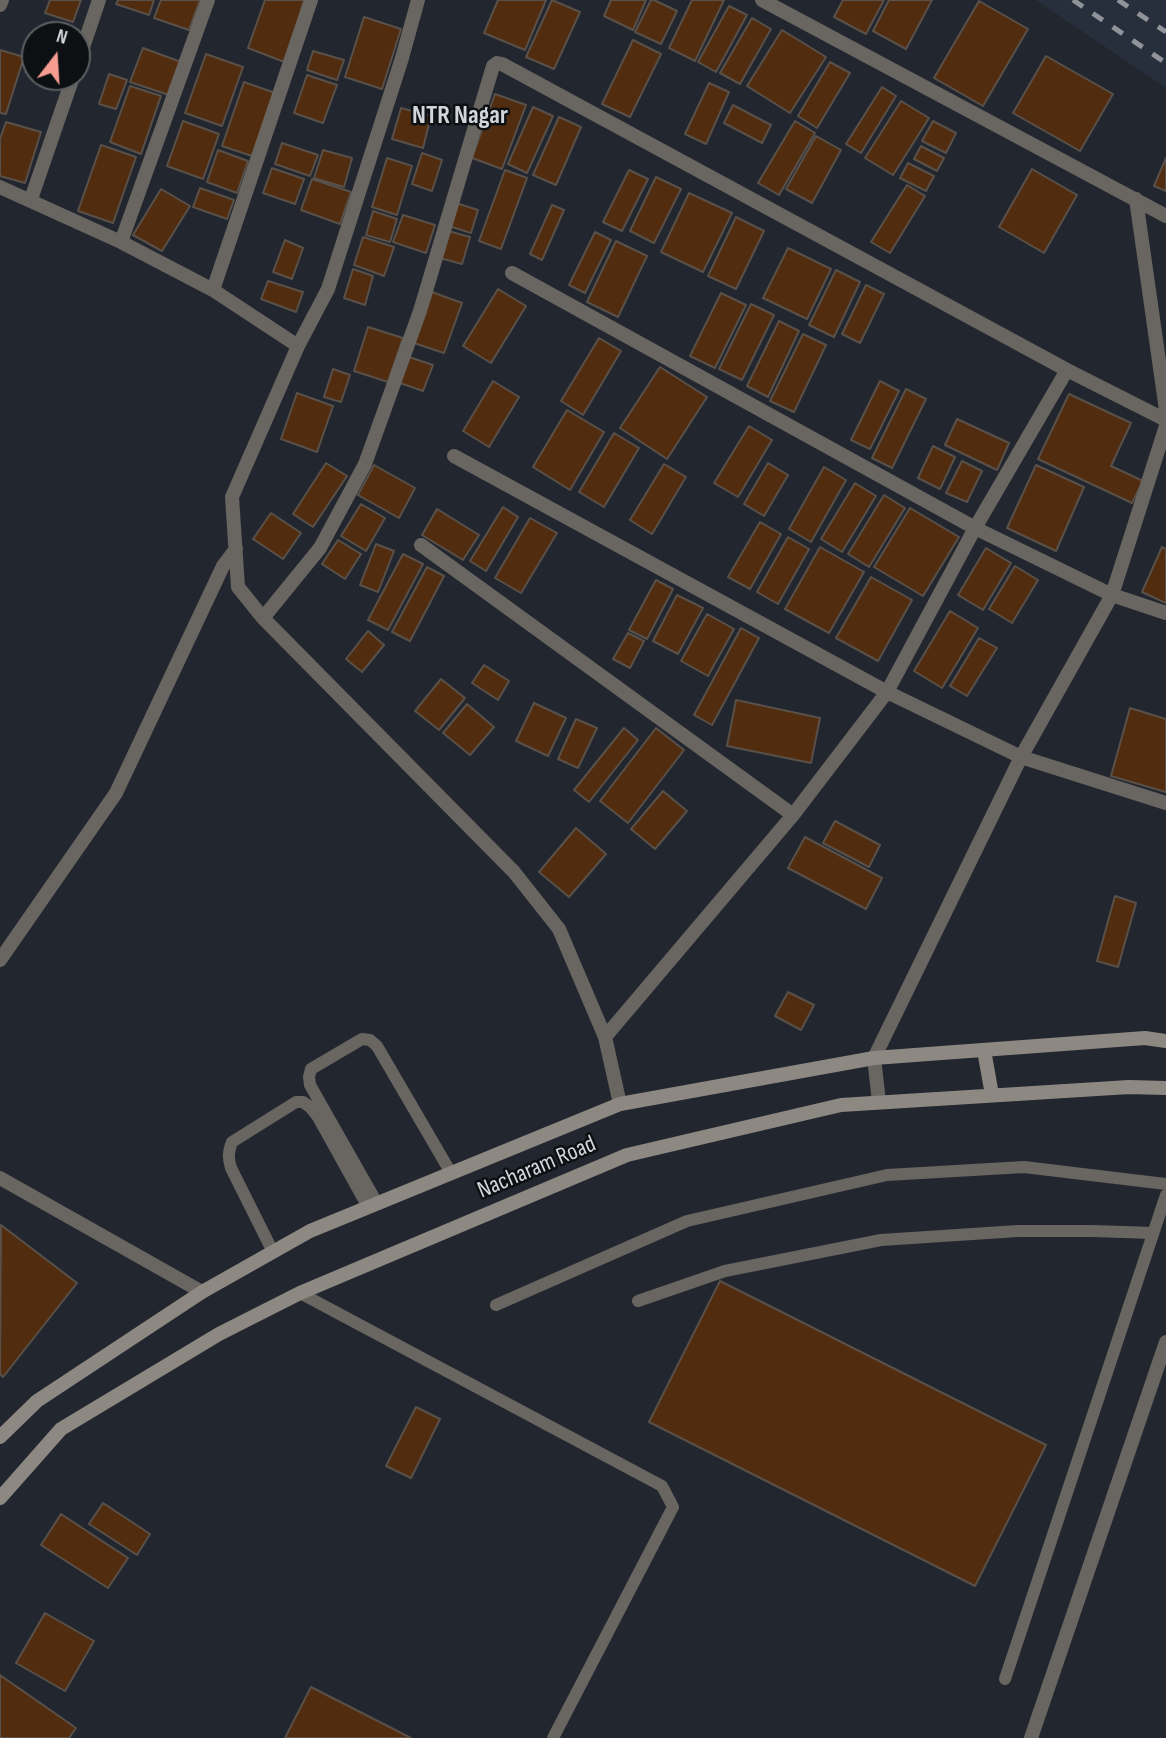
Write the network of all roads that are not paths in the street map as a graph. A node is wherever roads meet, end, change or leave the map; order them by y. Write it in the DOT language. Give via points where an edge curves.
graph roads {
  1 [pos="2,0"];
  2 [pos="99,0"];
  3 [pos="208,0"];
  4 [pos="311,0"];
  5 [pos="418,0"];
  6 [pos="762,0"];
  7 [pos="0,5"];
  8 [pos="91,24"];
  9 [pos="68,91"];
  10 [pos="0,187"];
  11 [pos="31,199"];
  12 [pos="1136,199"];
  13 [pos="1166,216"];
  14 [pos="121,242"];
  15 [pos="512,273"];
  16 [pos="213,290"];
  17 [pos="298,346"];
  18 [pos="1067,370"];
  19 [pos="1166,410"];
  20 [pos="1166,420"];
  21 [pos="1166,426"];
  22 [pos="454,456"];
  23 [pos="975,528"];
  24 [pos="421,545"];
  25 [pos="236,550"];
  26 [pos="1112,595"];
  27 [pos="1166,613"];
  28 [pos="263,618"];
  29 [pos="887,691"];
  30 [pos="1021,757"];
  31 [pos="1166,803"];
  32 [pos="793,815"];
  33 [pos="0,960"];
  34 [pos="604,1037"];
  35 [pos="1166,1041"];
  36 [pos="985,1051"];
  37 [pos="874,1058"];
  38 [pos="1166,1088"];
  39 [pos="992,1096"];
  40 [pos="879,1102"];
  41 [pos="620,1104"];
  42 [pos="451,1173"];
  43 [pos="0,1178"];
  44 [pos="1166,1184"];
  45 [pos="1166,1195"];
  46 [pos="373,1205"];
  47 [pos="1153,1233"];
  48 [pos="273,1252"];
  49 [pos="202,1292"];
  50 [pos="300,1293"];
  51 [pos="638,1301"];
  52 [pos="496,1305"];
  53 [pos="1166,1342"];
  54 [pos="0,1437"];
  55 [pos="0,1499"];
  56 [pos="1005,1679"];
  57 [pos="553,1738"];
  58 [pos="1031,1738"];
  1 -- 7 [label="street"];
  2 -- 8 [label="street"];
  3 -- 14 [label="street"];
  4 -- 16 [label="street"];
  5 -- 17 [label="street" via="328,289"];
  6 -- 12 [label="street"];
  9 -- 11 [label="street"];
  10 -- 11 [label="street"];
  11 -- 14 [label="street"];
  12 -- 13 [label="street"];
  12 -- 19 [label="street"];
  14 -- 16 [label="street"];
  15 -- 23 [label="street"];
  16 -- 17 [label="street"];
  17 -- 25 [label="street" via="232,498"];
  18 -- 20 [label="street"];
  18 -- 23 [label="street"];
  18 -- 28 [label="street" via="497,63 420,311 365,464 320,548"];
  21 -- 26 [label="street"];
  22 -- 29 [label="street"];
  23 -- 26 [label="street"];
  23 -- 29 [label="street"];
  24 -- 32 [label="street"];
  25 -- 28 [label="street" via="238,587"];
  25 -- 33 [label="street" via="223,566 116,793"];
  26 -- 27 [label="street"];
  26 -- 30 [label="street"];
  28 -- 34 [label="street" via="514,872 559,929"];
  29 -- 30 [label="street"];
  29 -- 32 [label="street"];
  30 -- 31 [label="street"];
  30 -- 37 [label="street"];
  32 -- 34 [label="street"];
  34 -- 41 [label="street"];
  35 -- 36 [label="main road, Nacharam Road" via="1145,1038"];
  36 -- 37 [label="main road, Nacharam Road"];
  36 -- 39 [label="main road"];
  37 -- 40 [label="street"];
  37 -- 41 [label="main road, Nacharam Road"];
  38 -- 39 [label="main road, Nacharam Road"];
  39 -- 40 [label="main road, Nacharam Road"];
  40 -- 50 [label="main road, Nacharam Road" via="841,1105 627,1155"];
  41 -- 42 [label="main road, Nacharam Road"];
  42 -- 46 [label="main road, Nacharam Road"];
  42 -- 46 [label="lane" via="377,1046 362,1039 312,1069 309,1077"];
  43 -- 49 [label="street"];
  44 -- 52 [label="lane" via="1024,1167 887,1175 687,1221"];
  45 -- 47 [label="lane"];
  46 -- 48 [label="main road, Nacharam Road"];
  46 -- 48 [label="lane" via="318,1117 303,1102 296,1102 232,1142 229,1151 231,1168"];
  47 -- 51 [label="lane" via="1018,1231 881,1240 725,1271"];
  47 -- 56 [label="lane"];
  48 -- 49 [label="main road, Nacharam Road"];
  49 -- 54 [label="main road, Nacharam Road" via="37,1401"];
  50 -- 55 [label="main road, Nacharam Road" via="219,1334 61,1429"];
  50 -- 57 [label="lane" via="662,1486 673,1507"];
  53 -- 58 [label="street"];
}
